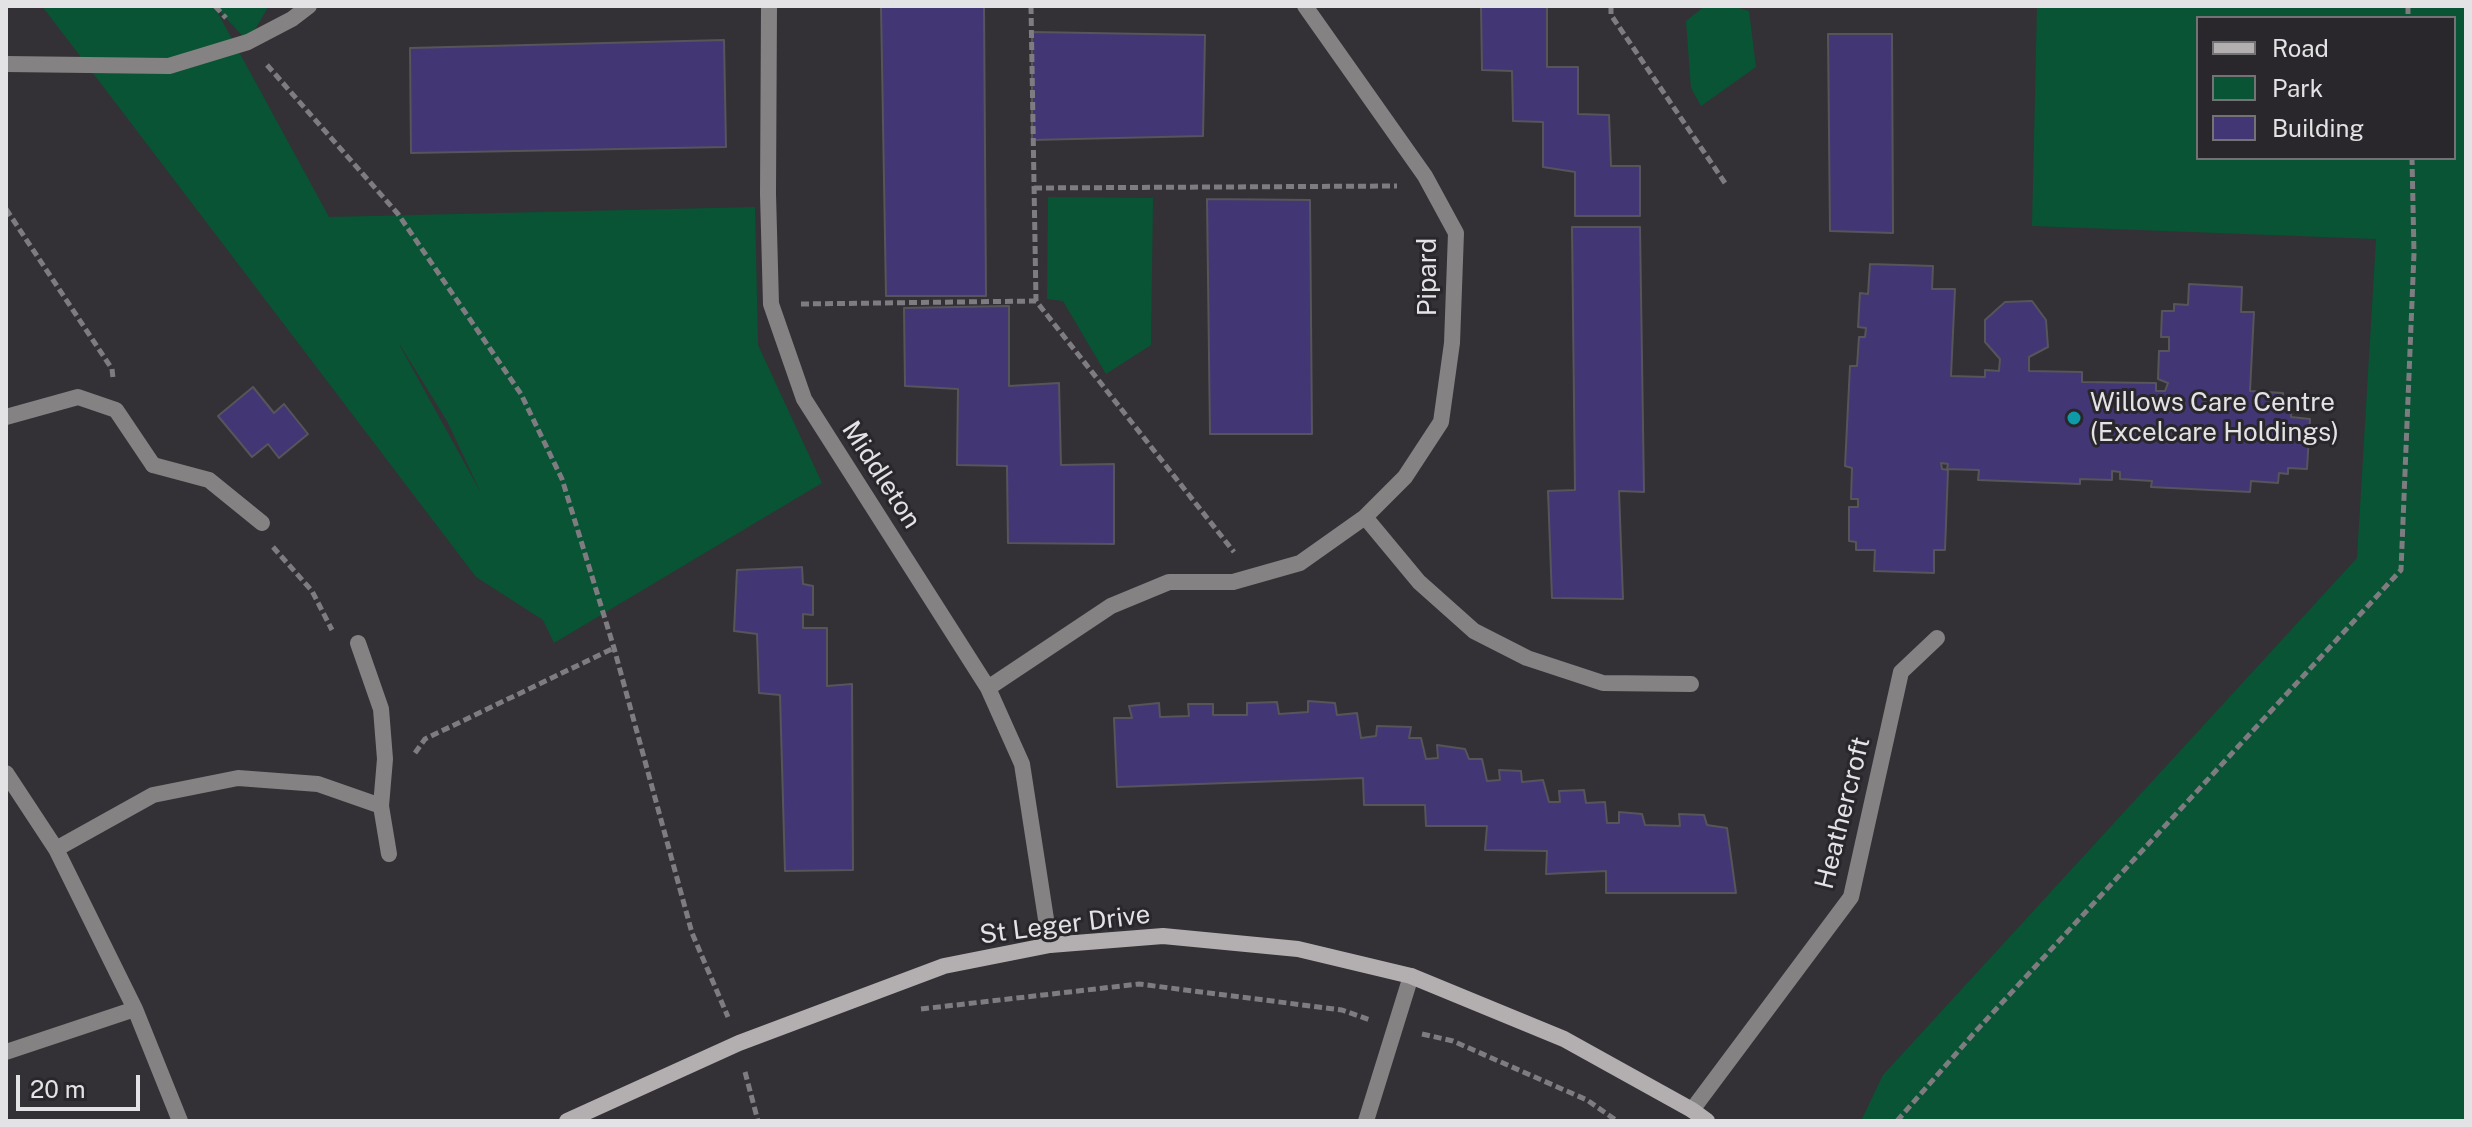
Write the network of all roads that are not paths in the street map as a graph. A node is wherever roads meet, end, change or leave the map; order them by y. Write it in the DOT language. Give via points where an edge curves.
graph roads {
  1 [pos="309,6"];
  2 [pos="769,6"];
  3 [pos="1305,6"];
  4 [pos="6,64"];
  5 [pos="6,417"];
  6 [pos="1365,517"];
  7 [pos="262,523"];
  8 [pos="1937,638"];
  9 [pos="358,643"];
  10 [pos="1691,684"];
  11 [pos="988,688"];
  12 [pos="6,773"];
  13 [pos="381,806"];
  14 [pos="56,849"];
  15 [pos="389,854"];
  16 [pos="1050,945"];
  17 [pos="1411,976"];
  18 [pos="135,1009"];
  19 [pos="6,1052"];
  20 [pos="1692,1110"];
  21 [pos="180,1121"];
  22 [pos="567,1121"];
  23 [pos="1366,1121"];
  24 [pos="1707,1121"];
  1 -- 4 [label="street" via="248,42 169,66"];
  2 -- 11 [label="street, Middleton" via="771,304 804,399"];
  3 -- 6 [label="street, Pipard" via="1430,186 1456,233 1452,343 1441,422 1405,477"];
  5 -- 7 [label="street" via="78,397 116,410 153,465 209,480"];
  6 -- 10 [label="street" via="1419,582 1474,631 1514,652 1603,683"];
  6 -- 11 [label="street, Pipard" via="1300,563 1233,582 1169,582 1111,606"];
  8 -- 20 [label="street, Heathercroft" via="1901,672 1851,897"];
  9 -- 13 [label="street" via="381,709"];
  11 -- 16 [label="street, Middleton" via="1022,764"];
  12 -- 14 [label="street"];
  13 -- 14 [label="street" via="318,784 238,778 153,795"];
  13 -- 15 [label="street"];
  14 -- 18 [label="street"];
  16 -- 17 [label="street, St Leger Drive" via="1163,936 1298,949"];
  16 -- 22 [label="street, St Leger Drive" via="944,966 739,1043"];
  17 -- 20 [label="street, St Leger Drive" via="1564,1039"];
  17 -- 23 [label="street"];
  18 -- 19 [label="street"];
  18 -- 21 [label="street"];
  20 -- 24 [label="street, St Leger Drive"];
}
